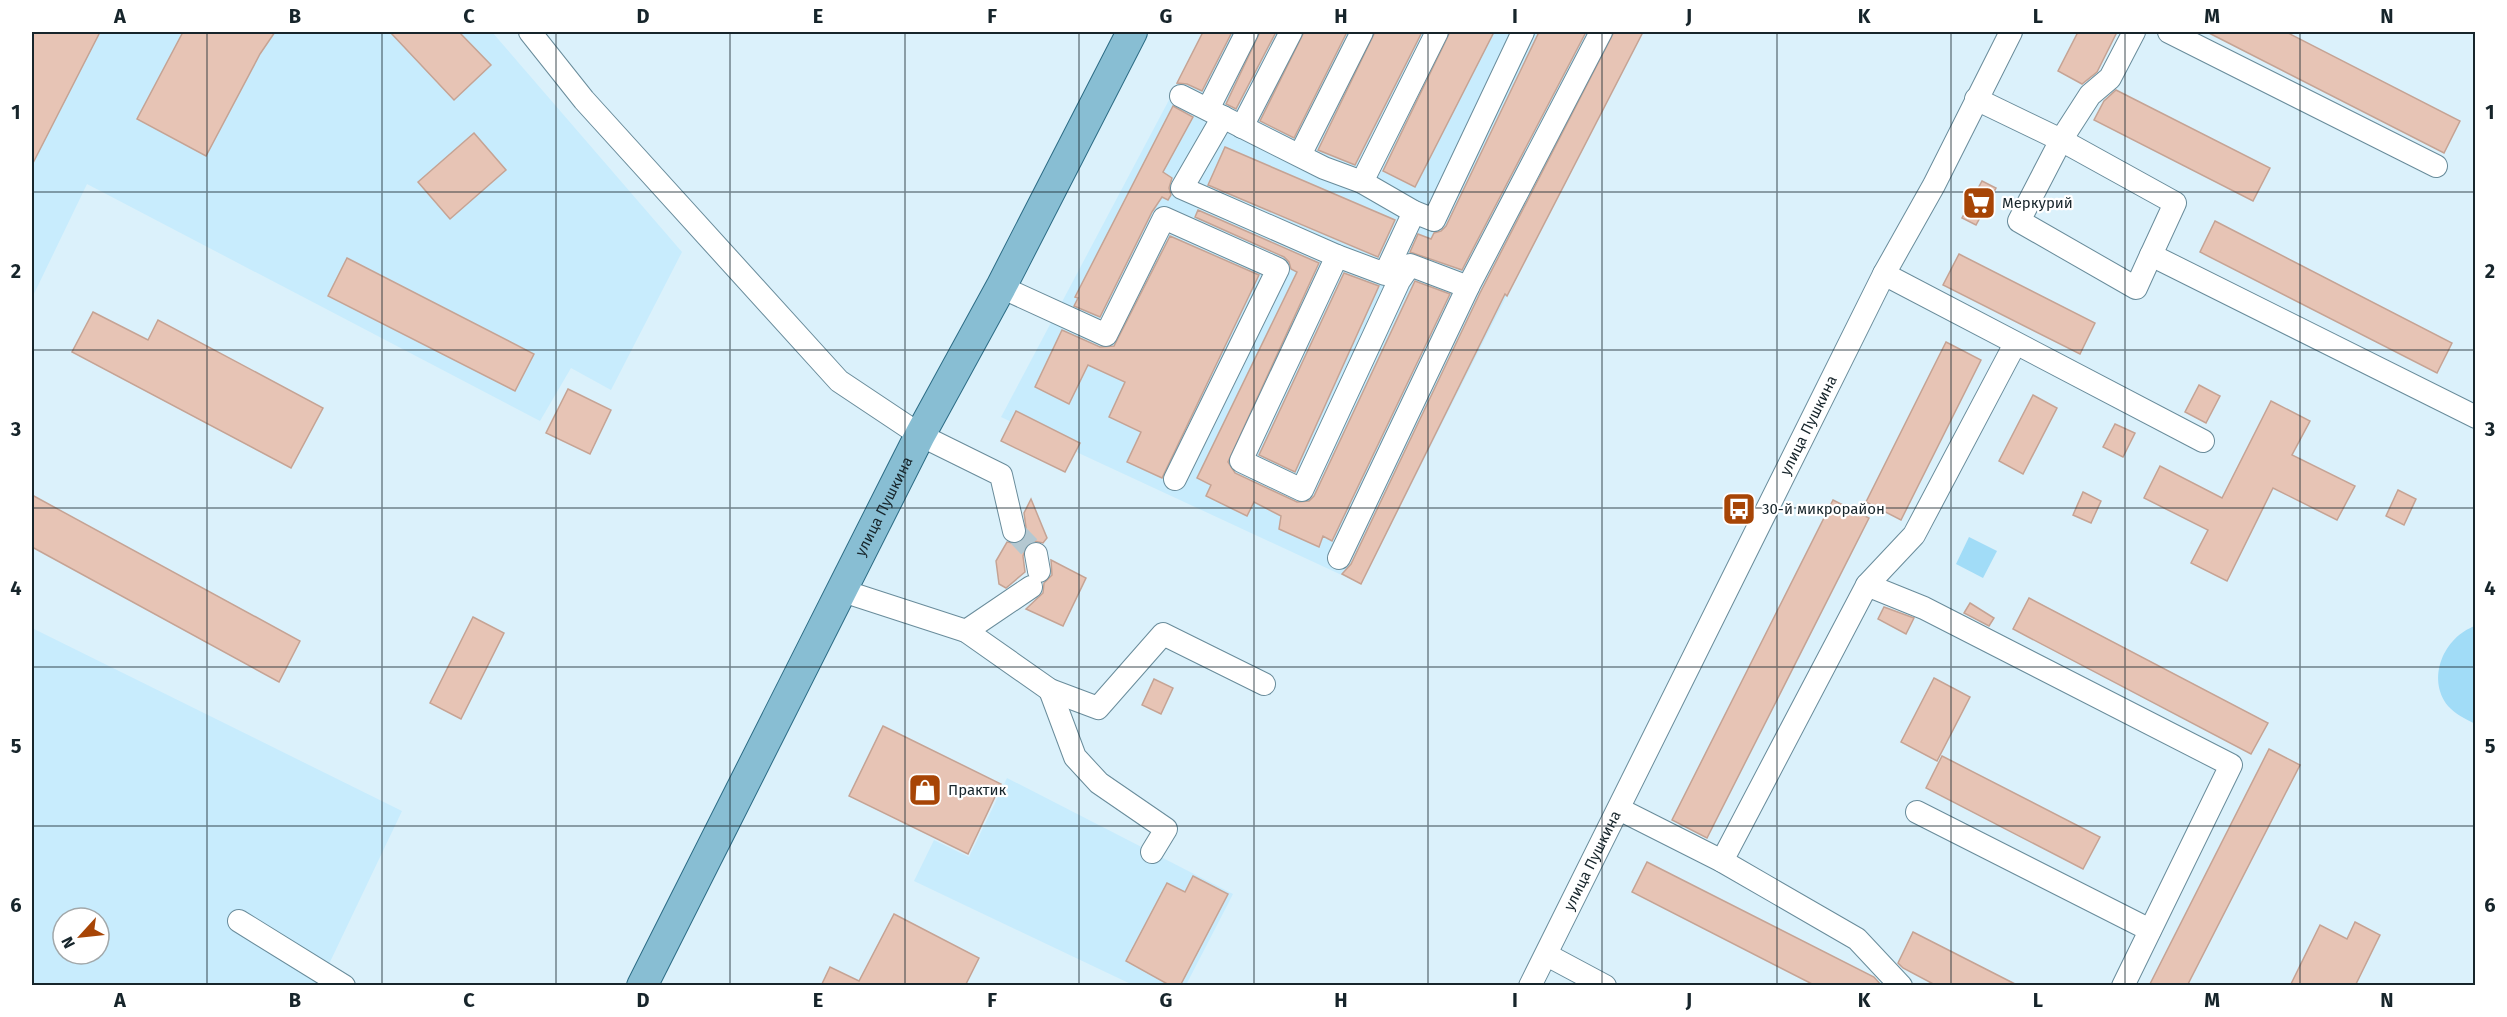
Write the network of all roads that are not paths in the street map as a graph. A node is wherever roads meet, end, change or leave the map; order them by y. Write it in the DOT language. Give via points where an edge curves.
graph roads {
  1 [pos="530,32"];
  2 [pos="1132,32"];
  3 [pos="1247,32"];
  4 [pos="1290,32"];
  5 [pos="1362,32"];
  6 [pos="1437,32"];
  7 [pos="1523,32"];
  8 [pos="1601,32"];
  9 [pos="2011,32"];
  10 [pos="2134,32"];
  11 [pos="2169,32"];
  12 [pos="1180,96"];
  13 [pos="1976,99"];
  14 [pos="1224,118"];
  15 [pos="2061,140"];
  16 [pos="1300,155"];
  17 [pos="2436,166"];
  18 [pos="1362,182"];
  19 [pos="1182,188"];
  20 [pos="1414,212"];
  21 [pos="1164,218"];
  22 [pos="2151,255"];
  23 [pos="1337,256"];
  24 [pos="1884,274"];
  25 [pos="1392,277"];
  26 [pos="1000,287"];
  27 [pos="1468,287"];
  28 [pos="2015,344"];
  29 [pos="2475,417"];
  30 [pos="920,435"];
  31 [pos="2203,441"];
  32 [pos="1175,479"];
  33 [pos="1014,531"];
  34 [pos="1339,558"];
  35 [pos="1036,571"];
  36 [pos="1867,585"];
  37 [pos="843,591"];
  38 [pos="966,631"];
  39 [pos="1264,684"];
  40 [pos="1050,690"];
  41 [pos="1619,809"];
  42 [pos="1917,812"];
  43 [pos="1152,852"];
  44 [pos="1722,861"];
  45 [pos="239,921"];
  46 [pos="2150,930"];
  47 [pos="1546,955"];
  48 [pos="344,986"];
  49 [pos="642,986"];
  50 [pos="1530,986"];
  51 [pos="1605,986"];
  52 [pos="1901,986"];
  53 [pos="2123,986"];
  1 -- 30 [label="street" via="584,100 839,381"];
  2 -- 26 [label="main road, улица Пушкина"];
  3 -- 14 [label="street"];
  4 -- 14 [label="street"];
  5 -- 16 [label="street"];
  6 -- 18 [label="street"];
  7 -- 20 [label="street" via="1434,220"];
  8 -- 27 [label="street"];
  9 -- 13 [label="street, улица Пушкина"];
  10 -- 15 [label="street" via="2110,78 2090,95"];
  11 -- 17 [label="street"];
  12 -- 14 [label="street"];
  13 -- 15 [label="street"];
  13 -- 24 [label="street, улица Пушкина"];
  14 -- 16 [label="street"];
  14 -- 19 [label="street"];
  15 -- 22 [label="street" via="2175,203"];
  15 -- 22 [label="street" via="2019,221 2136,288"];
  16 -- 18 [label="street"];
  18 -- 20 [label="street"];
  19 -- 21 [label="street"];
  19 -- 23 [label="street"];
  20 -- 25 [label="street"];
  21 -- 26 [label="street" via="1106,335"];
  21 -- 32 [label="street" via="1278,269"];
  22 -- 29 [label="street"];
  23 -- 25 [label="street"];
  23 -- 25 [label="street" via="1241,461 1302,490"];
  24 -- 28 [label="street"];
  24 -- 41 [label="street, улица Пушкина"];
  25 -- 27 [label="street" via="1410,265"];
  26 -- 30 [label="main road, улица Пушкина"];
  27 -- 34 [label="street"];
  28 -- 31 [label="street"];
  28 -- 36 [label="street" via="1914,535"];
  30 -- 33 [label="street" via="1001,475"];
  30 -- 37 [label="main road, улица Пушкина"];
  35 -- 38 [label="street"];
  36 -- 44 [label="street"];
  36 -- 46 [label="street" via="1924,608 2231,765"];
  37 -- 38 [label="street"];
  37 -- 49 [label="main road, улица Пушкина"];
  38 -- 40 [label="street"];
  39 -- 40 [label="street" via="1163,634 1098,708"];
  40 -- 43 [label="street" via="1075,757 1099,783 1166,829"];
  41 -- 44 [label="street"];
  41 -- 47 [label="street, улица Пушкина"];
  42 -- 46 [label="street"];
  44 -- 52 [label="street" via="1857,939"];
  45 -- 48 [label="street"];
  46 -- 53 [label="street"];
  47 -- 50 [label="street, улица Пушкина"];
  47 -- 51 [label="street"];
}
